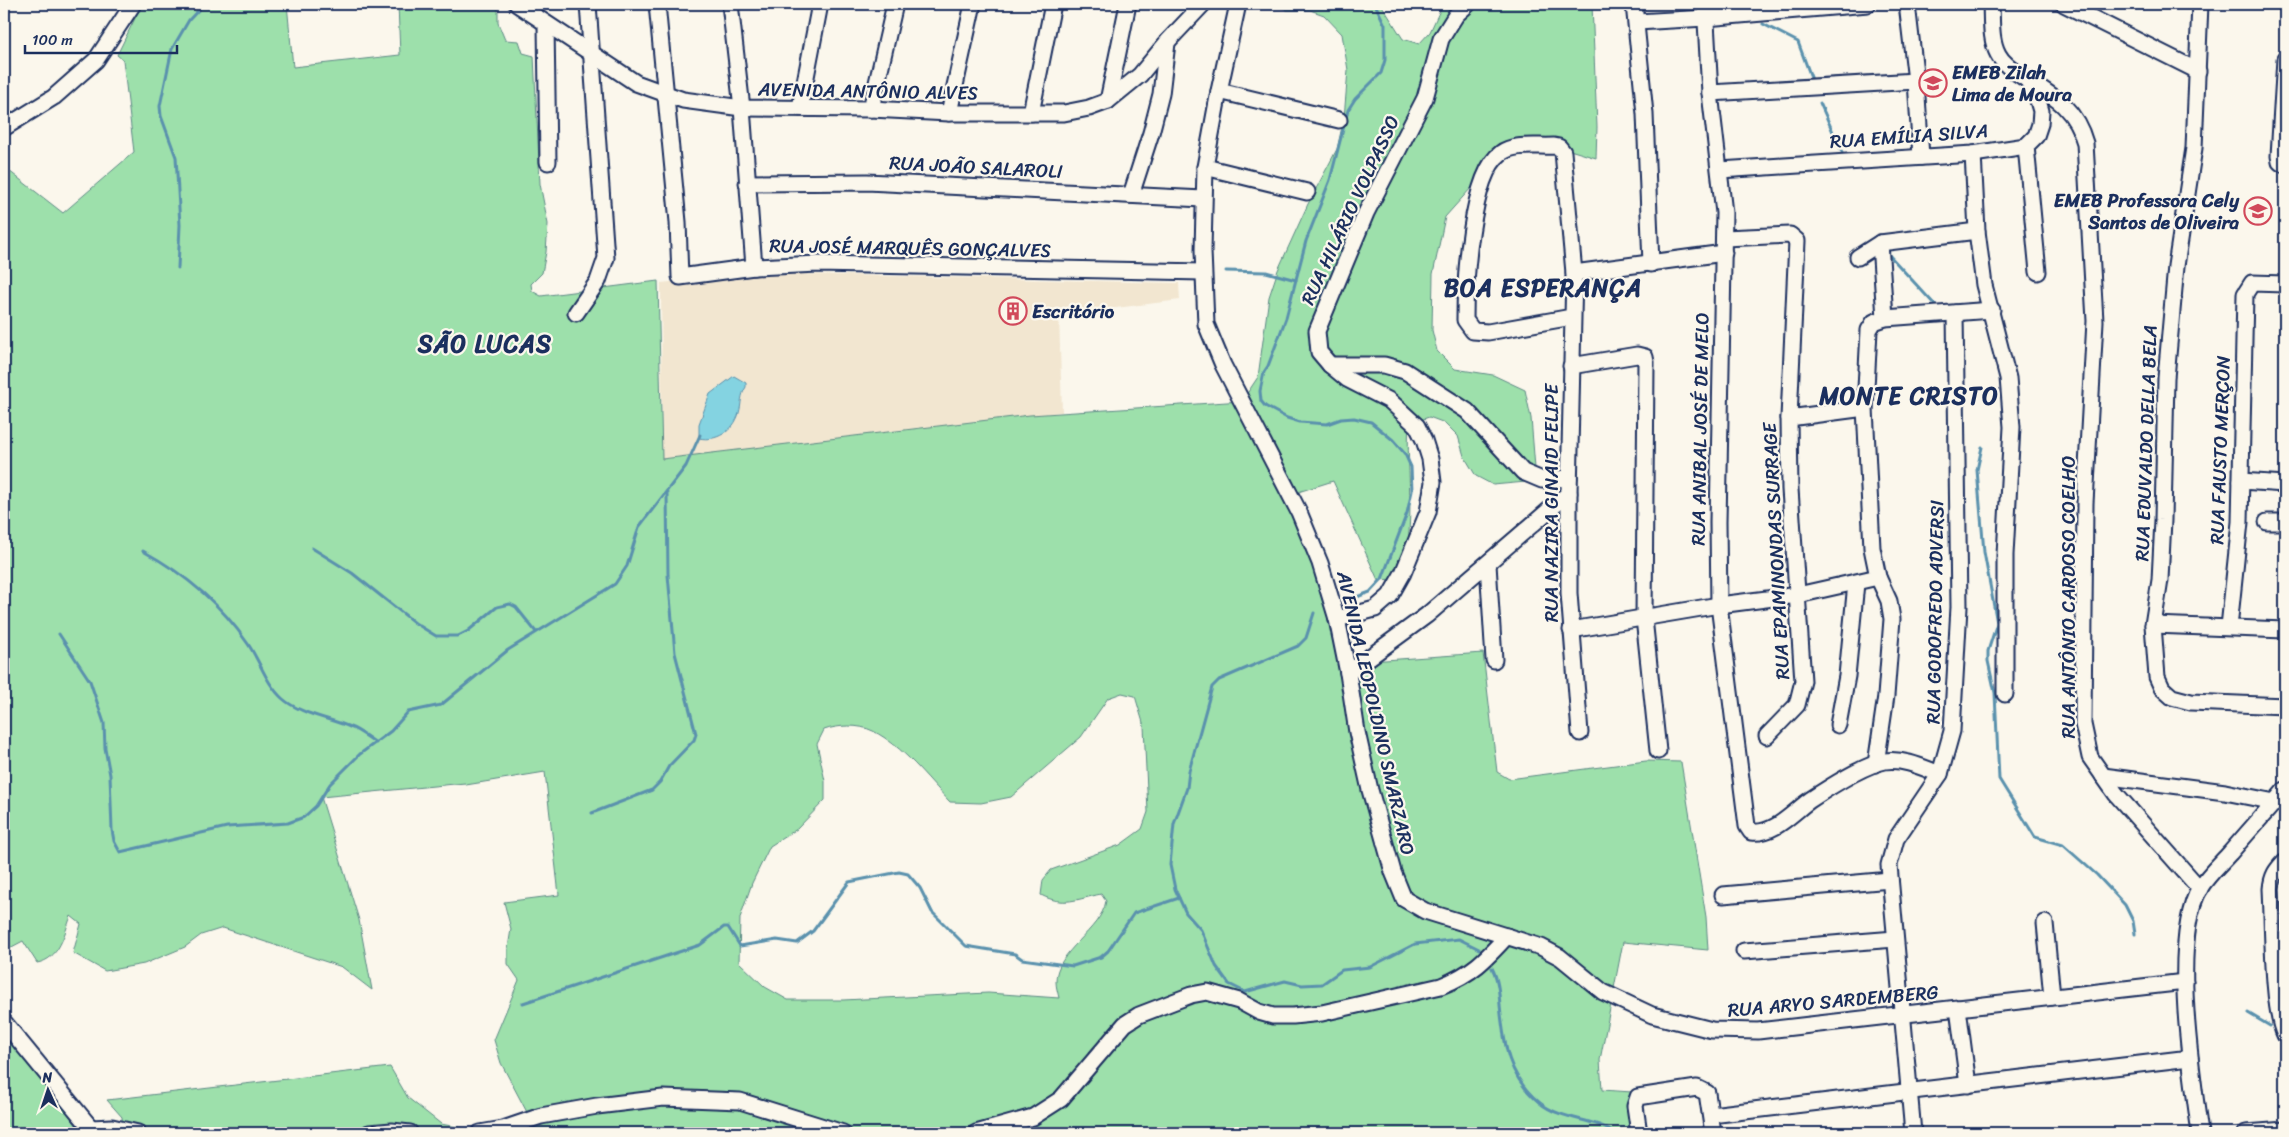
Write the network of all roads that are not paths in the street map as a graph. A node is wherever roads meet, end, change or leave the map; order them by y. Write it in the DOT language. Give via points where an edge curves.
graph roads {
  1 [pos="133,4"];
  2 [pos="517,4"];
  3 [pos="588,4"];
  4 [pos="657,4"];
  5 [pos="730,4"];
  6 [pos="820,4"];
  7 [pos="895,4"];
  8 [pos="973,4"];
  9 [pos="1053,4"];
  10 [pos="1128,4"];
  11 [pos="1186,4"];
  12 [pos="1203,4"];
  13 [pos="1238,4"];
  14 [pos="1468,4"];
  15 [pos="1634,4"];
  16 [pos="1868,4"];
  17 [pos="1907,4"];
  18 [pos="1991,4"];
  19 [pos="2064,4"];
  20 [pos="2200,4"];
  21 [pos="1705,11"];
  22 [pos="1637,22"];
  23 [pos="546,25"];
  24 [pos="1182,25"];
  25 [pos="1168,41"];
  26 [pos="593,56"];
  27 [pos="2285,65"];
  28 [pos="2198,72"];
  29 [pos="2028,79"];
  30 [pos="1916,81"];
  31 [pos="1219,90"];
  32 [pos="1710,93"];
  33 [pos="666,95"];
  34 [pos="1108,101"];
  35 [pos="742,108"];
  36 [pos="800,108"];
  37 [pos="871,109"];
  38 [pos="1031,113"];
  39 [pos="949,114"];
  40 [pos="1339,120"];
  41 [pos="4,128"];
  42 [pos="2026,146"];
  43 [pos="1973,154"];
  44 [pos="1921,157"];
  45 [pos="2282,161"];
  46 [pos="548,162"];
  47 [pos="1205,167"];
  48 [pos="1720,170"];
  49 [pos="747,183"];
  50 [pos="1307,192"];
  51 [pos="1131,195"];
  52 [pos="1203,199"];
  53 [pos="1977,231"];
  54 [pos="1880,243"];
  55 [pos="1724,246"];
  56 [pos="1858,257"];
  57 [pos="1651,264"];
  58 [pos="754,267"];
  59 [pos="1203,272"];
  60 [pos="2038,272"];
  61 [pos="1574,273"];
  62 [pos="2285,284"];
  63 [pos="1992,310"];
  64 [pos="576,313"];
  65 [pos="1955,313"];
  66 [pos="1572,317"];
  67 [pos="1885,318"];
  68 [pos="1330,365"];
  69 [pos="1571,366"];
  70 [pos="1865,408"];
  71 [pos="1789,418"];
  72 [pos="2240,481"];
  73 [pos="2285,484"];
  74 [pos="1569,486"];
  75 [pos="2267,522"];
  76 [pos="2285,522"];
  77 [pos="1488,564"];
  78 [pos="1878,577"];
  79 [pos="1856,583"];
  80 [pos="1798,595"];
  81 [pos="1719,605"];
  82 [pos="1644,618"];
  83 [pos="1337,619"];
  84 [pos="2154,626"];
  85 [pos="2229,628"];
  86 [pos="1571,630"];
  87 [pos="2285,630"];
  88 [pos="1494,660"];
  89 [pos="1348,673"];
  90 [pos="2005,694"];
  91 [pos="2285,706"];
  92 [pos="1838,725"];
  93 [pos="1580,733"];
  94 [pos="1767,736"];
  95 [pos="1658,751"];
  96 [pos="1876,764"];
  97 [pos="1940,774"];
  98 [pos="2103,776"];
  99 [pos="2280,796"];
  100 [pos="2285,861"];
  101 [pos="1890,880"];
  102 [pos="2200,889"];
  103 [pos="1723,896"];
  104 [pos="2045,923"];
  105 [pos="1507,936"];
  106 [pos="1895,939"];
  107 [pos="1744,951"];
  108 [pos="2185,982"];
  109 [pos="2052,997"];
  110 [pos="1958,1008"];
  111 [pos="1901,1016"];
  112 [pos="4,1022"];
  113 [pos="2285,1035"];
  114 [pos="2190,1058"];
  115 [pos="1968,1085"];
  116 [pos="1909,1092"];
  117 [pos="1711,1115"];
  118 [pos="93,1130"];
  119 [pos="2285,1130"];
  120 [pos="138,1133"];
  121 [pos="369,1133"];
  122 [pos="410,1133"];
  123 [pos="480,1133"];
  124 [pos="843,1133"];
  125 [pos="976,1133"];
  126 [pos="1639,1133"];
  127 [pos="1713,1133"];
  128 [pos="1913,1133"];
  129 [pos="2200,1133"];
  130 [pos="2246,1133"];
  1 -- 41 [label="street" via="96,60 54,97"];
  2 -- 23 [label="street, AVENIDA ANTÔNIO ALVES"];
  3 -- 26 [label="street"];
  4 -- 33 [label="street"];
  5 -- 35 [label="street"];
  6 -- 36 [label="street"];
  7 -- 37 [label="street"];
  8 -- 39 [label="street"];
  9 -- 38 [label="street"];
  10 -- 34 [label="street"];
  11 -- 24 [label="street"];
  12 -- 24 [label="street, AVENIDA ANTÔNIO ALVES"];
  13 -- 31 [label="street, AVENIDA LEOPOLDINO SMARZARO"];
  14 -- 68 [label="street, RUA HILÁRIO VOLPASSO" via="1456,15 1441,39 1424,98 1366,213 1320,320 1316,331 1318,347"];
  15 -- 22 [label="street"];
  16 -- 21 [label="street"];
  17 -- 30 [label="street"];
  18 -- 29 [label="street, RUA ANTÔNIO CARDOSO COELHO" via="1998,54 2008,67"];
  19 -- 28 [label="street"];
  20 -- 28 [label="street, RUA EDUVALDO DELLA BELA"];
  21 -- 22 [label="street"];
  21 -- 32 [label="street, RUA ANIBAL JOSÉ DE MELO"];
  22 -- 57 [label="street" via="1646,114"];
  23 -- 26 [label="street, AVENIDA ANTÔNIO ALVES"];
  23 -- 46 [label="street"];
  24 -- 25 [label="street, AVENIDA ANTÔNIO ALVES"];
  25 -- 34 [label="street, AVENIDA ANTÔNIO ALVES" via="1140,75"];
  25 -- 51 [label="street" via="1161,94"];
  26 -- 33 [label="street, AVENIDA ANTÔNIO ALVES" via="636,84"];
  26 -- 64 [label="street" via="606,258 598,281"];
  27 -- 45 [label="street"];
  28 -- 84 [label="street, RUA EDUVALDO DELLA BELA" via="2194,148 2171,312 2166,378 2162,550"];
  29 -- 42 [label="street" via="2036,94 2040,124 2036,136"];
  29 -- 98 [label="street, RUA ANTÔNIO CARDOSO COELHO" via="2061,102 2080,125 2088,166 2095,295 2086,503 2083,724 2090,757"];
  30 -- 32 [label="street"];
  30 -- 44 [label="street"];
  31 -- 40 [label="street"];
  31 -- 47 [label="street, AVENIDA LEOPOLDINO SMARZARO"];
  32 -- 48 [label="street, RUA ANIBAL JOSÉ DE MELO"];
  33 -- 35 [label="street, AVENIDA ANTÔNIO ALVES" via="703,104"];
  33 -- 58 [label="street, RUA JOSÉ MARQUÊS GONÇALVES" via="680,277"];
  34 -- 38 [label="street, AVENIDA ANTÔNIO ALVES" via="1064,113"];
  35 -- 36 [label="street, AVENIDA ANTÔNIO ALVES"];
  35 -- 49 [label="street"];
  36 -- 37 [label="street, AVENIDA ANTÔNIO ALVES"];
  37 -- 39 [label="street, AVENIDA ANTÔNIO ALVES"];
  38 -- 39 [label="street, AVENIDA ANTÔNIO ALVES"];
  42 -- 43 [label="street, RUA EMÍLIA SILVA"];
  42 -- 60 [label="street"];
  43 -- 44 [label="street, RUA EMÍLIA SILVA"];
  43 -- 53 [label="street"];
  44 -- 48 [label="street, RUA EMÍLIA SILVA"];
  47 -- 50 [label="street"];
  47 -- 52 [label="street, AVENIDA LEOPOLDINO SMARZARO"];
  48 -- 55 [label="street, RUA ANIBAL JOSÉ DE MELO"];
  49 -- 51 [label="street, RUA JOÃO SALAROLI" via="867,182"];
  49 -- 58 [label="street"];
  51 -- 52 [label="street, RUA JOÃO SALAROLI"];
  52 -- 59 [label="street, AVENIDA LEOPOLDINO SMARZARO"];
  53 -- 54 [label="street"];
  53 -- 63 [label="street" via="1984,285"];
  54 -- 56 [label="street"];
  54 -- 67 [label="street"];
  55 -- 57 [label="street"];
  55 -- 71 [label="street, RUA EPAMINONDAS SURRAGE" via="1790,235 1797,241"];
  55 -- 81 [label="street, RUA ANIBAL JOSÉ DE MELO"];
  57 -- 61 [label="street"];
  58 -- 59 [label="street, RUA JOSÉ MARQUÊS GONÇALVES" via="818,264"];
  59 -- 83 [label="street, AVENIDA LEOPOLDINO SMARZARO" via="1206,324 1212,340 1311,538"];
  61 -- 66 [label="street, RUA NAZIRA GINAID FELIPE"];
  61 -- 66 [label="street, RUA NAZIRA GINAID FELIPE" via="1561,149 1554,146 1515,148 1503,152 1490,166 1480,194 1468,248 1465,320 1473,331 1488,332"];
  62 -- 72 [label="street, RUA FAUSTO MERÇON" via="2252,284 2245,294"];
  63 -- 65 [label="street"];
  63 -- 90 [label="street" via="2008,378 2012,427 2005,555"];
  65 -- 67 [label="street"];
  65 -- 97 [label="street, RUA GODOFREDO ADVERSI" via="1959,607 1952,731"];
  66 -- 69 [label="street, RUA NAZIRA GINAID FELIPE"];
  67 -- 70 [label="street" via="1871,325 1868,336"];
  68 -- 74 [label="street" via="1384,365 1405,371 1467,411 1523,472 1532,478"];
  68 -- 83 [label="street, RUA HILÁRIO VOLPASSO" via="1390,401 1417,426 1430,459 1432,482 1428,512 1390,596 1375,609"];
  69 -- 74 [label="street, RUA NAZIRA GINAID FELIPE"];
  69 -- 82 [label="street" via="1637,355 1645,357"];
  70 -- 71 [label="street"];
  70 -- 78 [label="street" via="1872,548"];
  71 -- 80 [label="street, RUA EPAMINONDAS SURRAGE" via="1790,489"];
  72 -- 73 [label="street"];
  72 -- 85 [label="street, RUA FAUSTO MERÇON" via="2240,522"];
  74 -- 77 [label="street"];
  74 -- 86 [label="street, RUA NAZIRA GINAID FELIPE"];
  75 -- 76 [label="street"];
  77 -- 88 [label="street"];
  77 -- 89 [label="street" via="1400,637"];
  78 -- 79 [label="street"];
  78 -- 96 [label="street" via="1889,601 1892,618 1886,696"];
  79 -- 80 [label="street"];
  79 -- 92 [label="street" via="1847,676"];
  80 -- 81 [label="street"];
  80 -- 94 [label="street, RUA EPAMINONDAS SURRAGE" via="1801,695 1797,705"];
  81 -- 82 [label="street"];
  81 -- 96 [label="street, RUA ANIBAL JOSÉ DE MELO" via="1745,816 1751,832 1772,829 1812,799"];
  82 -- 86 [label="street"];
  82 -- 95 [label="street"];
  83 -- 89 [label="street, AVENIDA LEOPOLDINO SMARZARO"];
  84 -- 85 [label="street"];
  84 -- 91 [label="street, RUA EDUVALDO DELLA BELA" via="2157,677 2162,688 2172,697 2191,702"];
  85 -- 87 [label="street"];
  86 -- 93 [label="street, RUA NAZIRA GINAID FELIPE"];
  89 -- 105 [label="street, AVENIDA LEOPOLDINO SMARZARO" via="1370,790 1404,899 1425,911"];
  96 -- 97 [label="street" via="1897,761"];
  97 -- 101 [label="street, RUA GODOFREDO ADVERSI" via="1896,839 1890,854"];
  98 -- 99 [label="street"];
  98 -- 102 [label="street, RUA ANTÔNIO CARDOSO COELHO"];
  99 -- 102 [label="street"];
  100 -- 113 [label="street" via="2276,870 2271,889 2277,995"];
  101 -- 103 [label="street"];
  101 -- 106 [label="street, RUA GODOFREDO ADVERSI"];
  102 -- 108 [label="street" via="2189,917"];
  104 -- 109 [label="street"];
  105 -- 111 [label="street, RUA ARYO SARDEMBERG" via="1560,957 1603,992 1627,1005 1692,1027 1730,1032 1758,1031"];
  105 -- 125 [label="street" via="1481,965 1456,980 1322,1013 1273,1016 1223,995 1207,992 1192,995 1139,1015 1126,1024 1061,1100 1033,1117"];
  106 -- 107 [label="street"];
  106 -- 111 [label="street, RUA GODOFREDO ADVERSI"];
  108 -- 109 [label="street, RUA ARYO SARDEMBERG"];
  108 -- 114 [label="street"];
  109 -- 110 [label="street, RUA ARYO SARDEMBERG"];
  110 -- 111 [label="street, RUA ARYO SARDEMBERG"];
  110 -- 115 [label="street"];
  111 -- 116 [label="street, RUA GODOFREDO ADVERSI"];
  112 -- 118 [label="street"];
  114 -- 115 [label="street"];
  114 -- 129 [label="street"];
  115 -- 116 [label="street"];
  116 -- 117 [label="street"];
  116 -- 128 [label="street, RUA GODOFREDO ADVERSI"];
  117 -- 126 [label="street" via="1707,1093 1697,1088 1638,1097"];
  117 -- 127 [label="street"];
  118 -- 120 [label="street" via="112,1126"];
  119 -- 130 [label="street"];
  121 -- 122 [label="street"];
  123 -- 124 [label="street" via="541,1116 664,1098 740,1101"];
}
